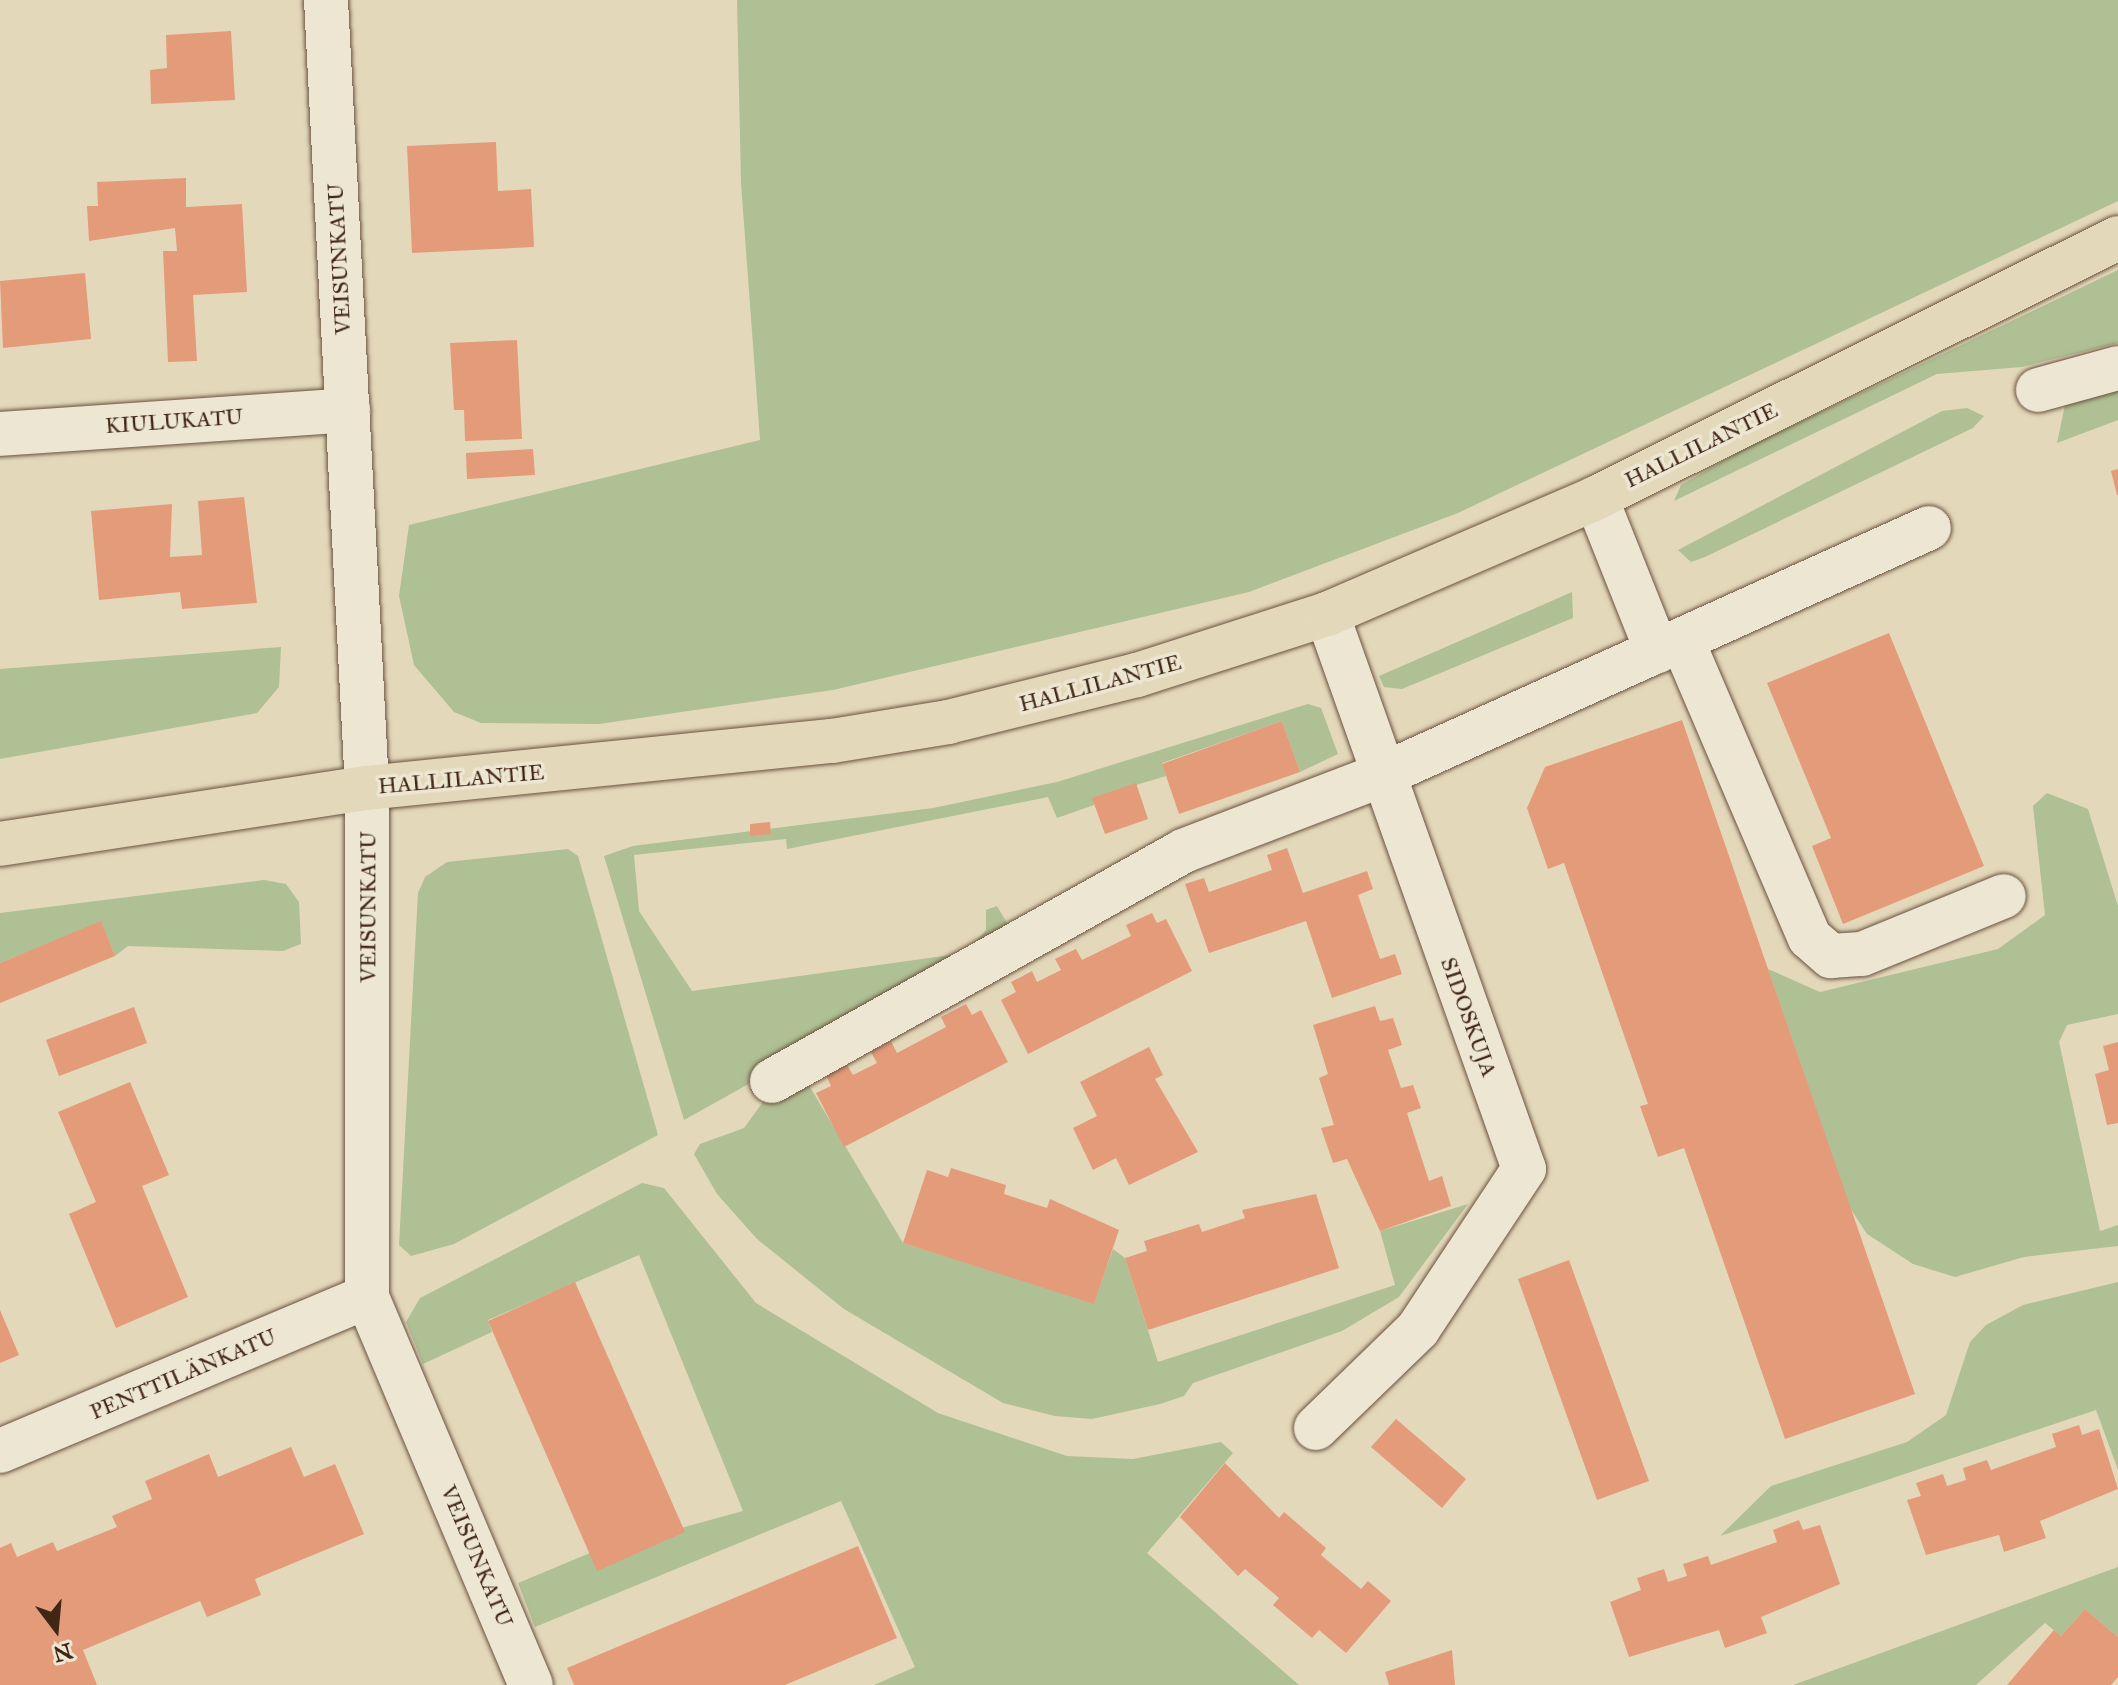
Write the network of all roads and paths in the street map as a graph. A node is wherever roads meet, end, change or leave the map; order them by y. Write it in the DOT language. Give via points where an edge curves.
graph roads {
  1 [pos="326,0"];
  2 [pos="2118,238"];
  3 [pos="2118,368"];
  4 [pos="2038,390"];
  5 [pos="348,410"];
  6 [pos="0,434"];
  7 [pos="1596,498"];
  8 [pos="1929,528"];
  9 [pos="1327,614"];
  10 [pos="1669,646"];
  11 [pos="1382,775"];
  12 [pos="367,788"];
  13 [pos="0,844"];
  14 [pos="2004,896"];
  15 [pos="772,1081"];
  16 [pos="367,1297"];
  17 [pos="1316,1428"];
  18 [pos="0,1451"];
  19 [pos="531,1685"];
  1 -- 5 [label="street, VEISUNKATU"];
  2 -- 7 [label="main road, HALLILANTIE"];
  3 -- 4 [label="street"];
  5 -- 6 [label="street, KIULUKATU"];
  5 -- 12 [label="street, VEISUNKATU"];
  7 -- 9 [label="main road, HALLILANTIE"];
  7 -- 10 [label="street"];
  8 -- 10 [label="street"];
  9 -- 11 [label="street, SIDOSKUJA"];
  9 -- 12 [label="main road, HALLILANTIE" via="1137,675 948,722 750,752"];
  10 -- 11 [label="street"];
  10 -- 14 [label="street" via="1810,938 1831,956 1862,954"];
  11 -- 15 [label="street" via="1183,851"];
  11 -- 17 [label="street, SIDOSKUJA" via="1524,1169 1418,1329 1362,1375"];
  12 -- 13 [label="main road, HALLILANTIE"];
  12 -- 16 [label="street, VEISUNKATU"];
  16 -- 18 [label="street, PENTTILÄNKATU"];
  16 -- 19 [label="street, VEISUNKATU"];
}
